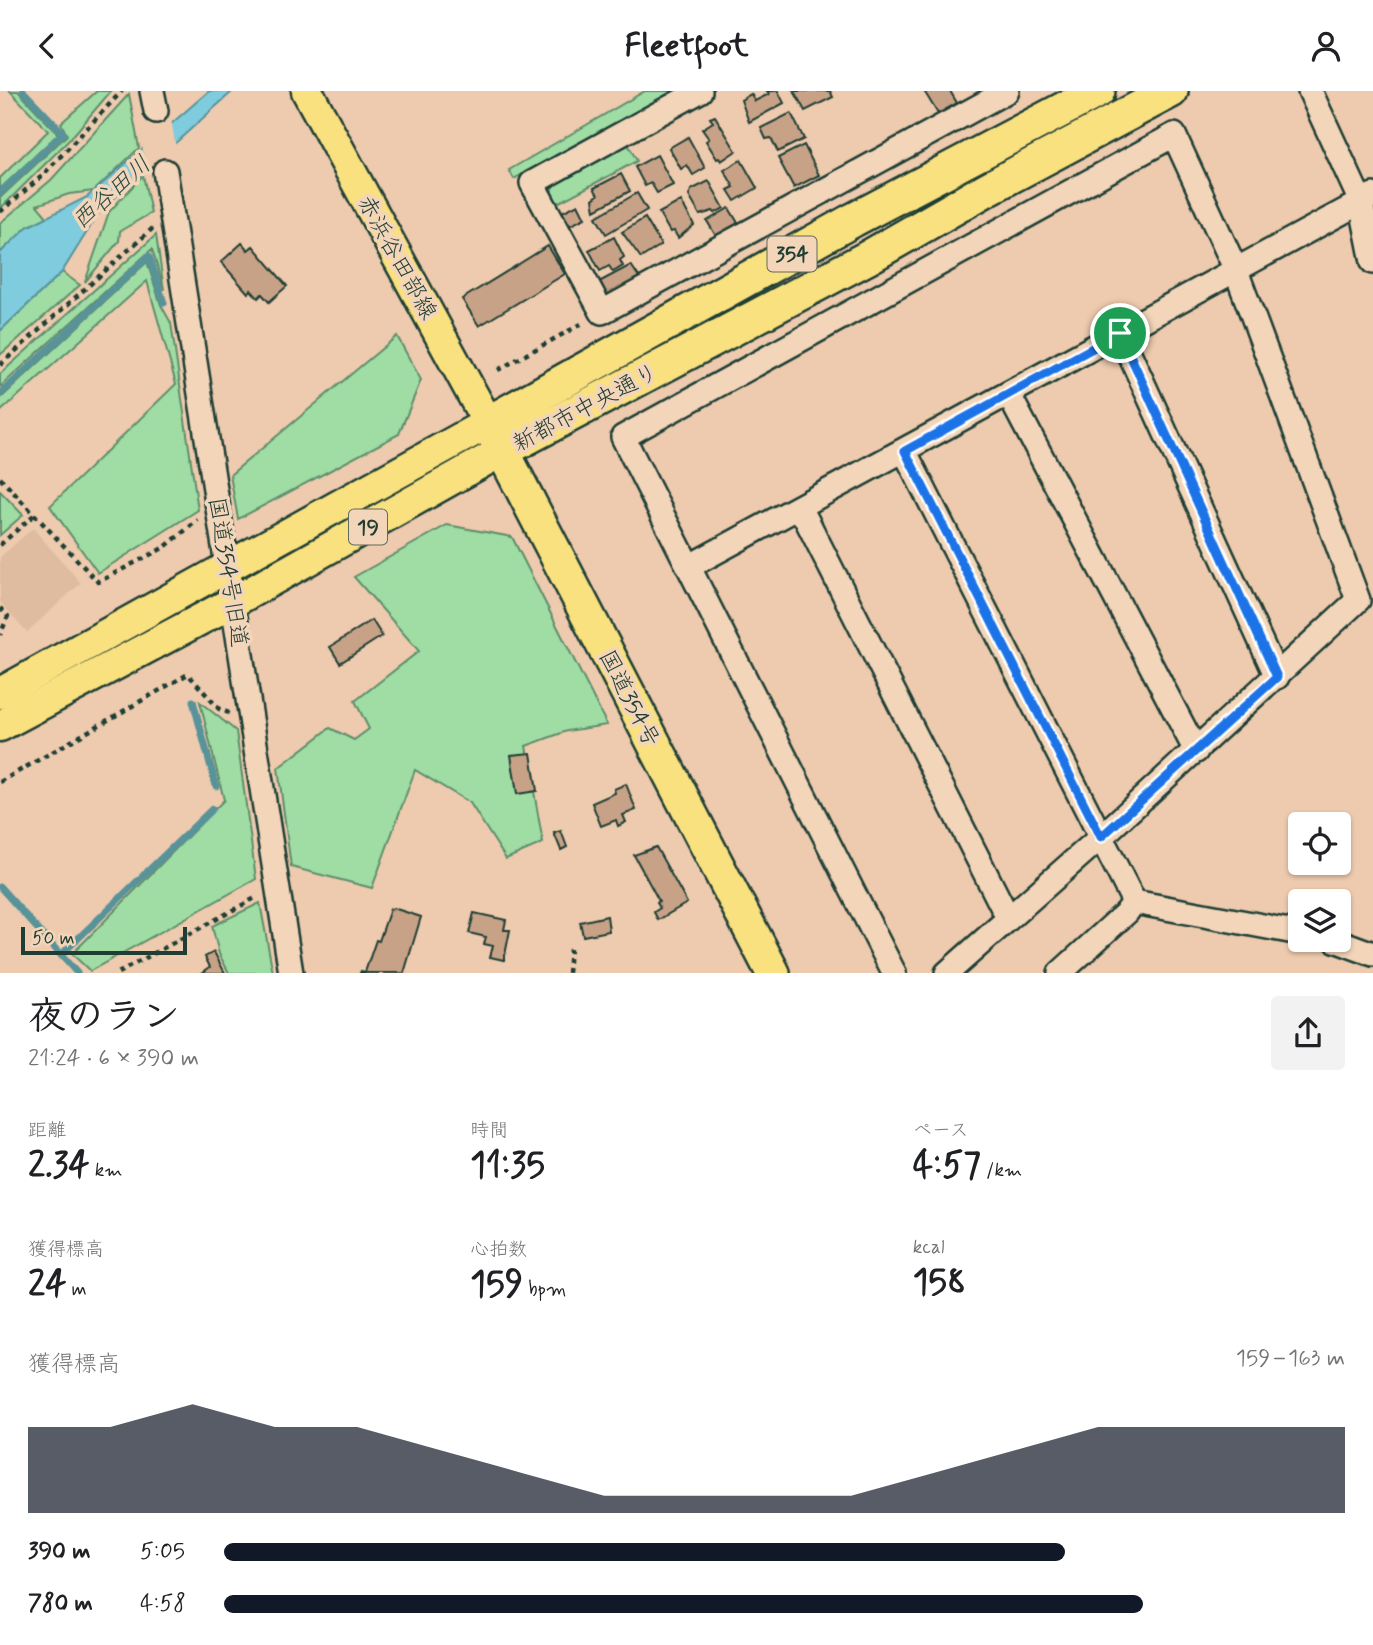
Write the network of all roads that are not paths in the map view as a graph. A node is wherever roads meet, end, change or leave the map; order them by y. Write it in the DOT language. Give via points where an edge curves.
graph roads {
  1 [pos="307,91"];
  2 [pos="700,91"];
  3 [pos="1007,91"];
  4 [pos="1098,91"];
  5 [pos="1171,91"];
  6 [pos="1310,91"];
  7 [pos="165,171"];
  8 [pos="1367,198"];
  9 [pos="1373,261"];
  10 [pos="1235,268"];
  11 [pos="1120,333"];
  12 [pos="1009,395"];
  13 [pos="495,437"];
  14 [pos="905,451"];
  15 [pos="800,507"];
  16 [pos="228,565"];
  17 [pos="690,566"];
  18 [pos="1366,594"];
  19 [pos="233,603"];
  20 [pos="1277,677"];
  21 [pos="0,693"];
  22 [pos="0,726"];
  23 [pos="1196,751"];
  24 [pos="1101,837"];
  25 [pos="1134,902"];
  26 [pos="1008,918"];
  27 [pos="1288,931"];
  28 [pos="1351,946"];
  29 [pos="1373,954"];
  30 [pos="291,973"];
  31 [pos="773,973"];
  32 [pos="894,973"];
  33 [pos="947,973"];
  34 [pos="1060,973"];
  1 -- 13 [label="main road, 赤浜谷田部線"];
  2 -- 3 [label="street" via="532,183 602,312"];
  4 -- 13 [label="highway, 新都市中央通り / 354" via="853,221"];
  5 -- 13 [label="highway, 新都市中央通り / 354" via="867,258"];
  6 -- 8 [label="street"];
  7 -- 16 [label="street, 国道354号旧道"];
  8 -- 9 [label="street"];
  8 -- 10 [label="street"];
  10 -- 11 [label="street"];
  10 -- 17 [label="street" via="1174,135 623,437"];
  10 -- 18 [label="street"];
  11 -- 12 [label="street"];
  11 -- 20 [label="street"];
  12 -- 14 [label="street"];
  12 -- 23 [label="street"];
  13 -- 16 [label="main road, 新都市中央通り / 19"];
  13 -- 19 [label="main road, 新都市中央通り / 19"];
  13 -- 31 [label="highway, 国道354号"];
  14 -- 15 [label="street"];
  14 -- 24 [label="street"];
  15 -- 17 [label="street"];
  15 -- 26 [label="street"];
  16 -- 19 [label="street, 国道354号旧道"];
  16 -- 21 [label="main road, 新都市中央通り / 19"];
  17 -- 32 [label="street"];
  18 -- 20 [label="street"];
  19 -- 22 [label="main road, 新都市中央通り / 19"];
  19 -- 30 [label="street, 国道354号旧道"];
  20 -- 23 [label="street"];
  23 -- 24 [label="street"];
  24 -- 25 [label="street"];
  24 -- 26 [label="street"];
  25 -- 27 [label="street"];
  25 -- 34 [label="street"];
  26 -- 33 [label="street"];
  28 -- 29 [label="street"];
}
